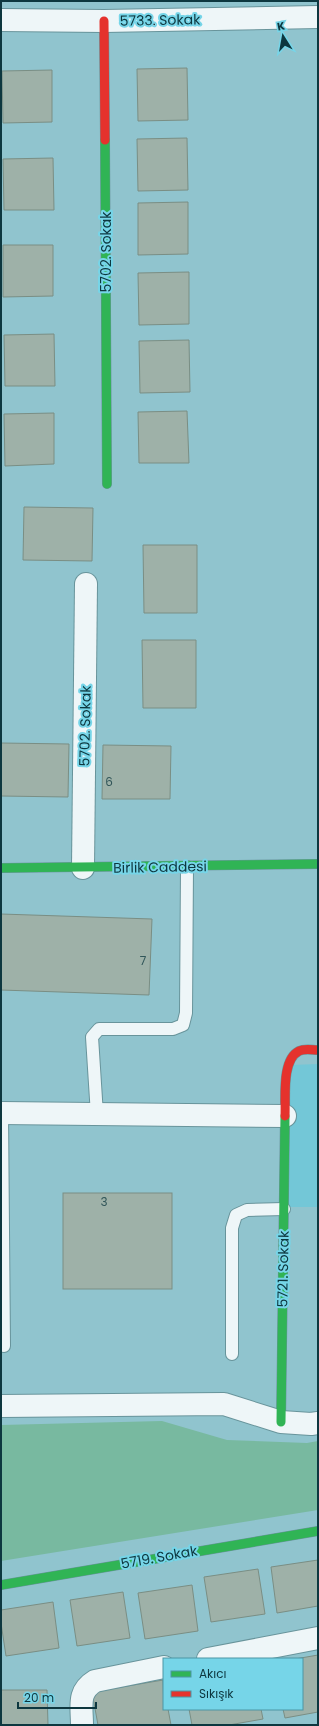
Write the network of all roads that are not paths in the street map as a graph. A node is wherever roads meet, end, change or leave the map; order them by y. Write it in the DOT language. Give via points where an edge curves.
graph roads {
  1 [pos="318,17"];
  2 [pos="1,20"];
  3 [pos="104,21"];
  4 [pos="107,484"];
  5 [pos="86,584"];
  6 [pos="318,864"];
  7 [pos="187,867"];
  8 [pos="1,868"];
  9 [pos="83,868"];
  10 [pos="318,1050"];
  11 [pos="2,1114"];
  12 [pos="97,1115"];
  13 [pos="285,1116"];
  14 [pos="284,1209"];
  15 [pos="4,1346"];
  16 [pos="232,1354"];
  17 [pos="1,1406"];
  18 [pos="281,1422"];
  19 [pos="318,1423"];
  20 [pos="318,1531"];
  21 [pos="1,1585"];
  22 [pos="318,1638"];
  23 [pos="213,1658"];
  24 [pos="163,1667"];
  25 [pos="82,1725"];
  1 -- 3 [label="street, 5733. Sokak"];
  2 -- 3 [label="street, 5733. Sokak"];
  3 -- 4 [label="street, 5702. Sokak"];
  5 -- 9 [label="street, 5702. Sokak"];
  6 -- 7 [label="street, Birlik Caddesi"];
  7 -- 9 [label="street, Birlik Caddesi"];
  7 -- 12 [label="lane" via="186,1013 183,1025 173,1029 99,1030 92,1037"];
  8 -- 9 [label="street, Birlik Caddesi"];
  10 -- 13 [label="street, 5721. Sokak" via="301,1050 294,1055 289,1064 286,1076"];
  11 -- 12 [label="street"];
  11 -- 15 [label="lane"];
  12 -- 13 [label="street"];
  13 -- 14 [label="street, 5721. Sokak"];
  14 -- 16 [label="lane" via="247,1210 236,1215 232,1228"];
  14 -- 18 [label="street, 5721. Sokak"];
  17 -- 18 [label="street" via="224,1404"];
  18 -- 19 [label="street"];
  20 -- 21 [label="street, 5719. Sokak"];
  22 -- 23 [label="street"];
  24 -- 25 [label="street" via="95,1681 87,1686 82,1693"];
}
